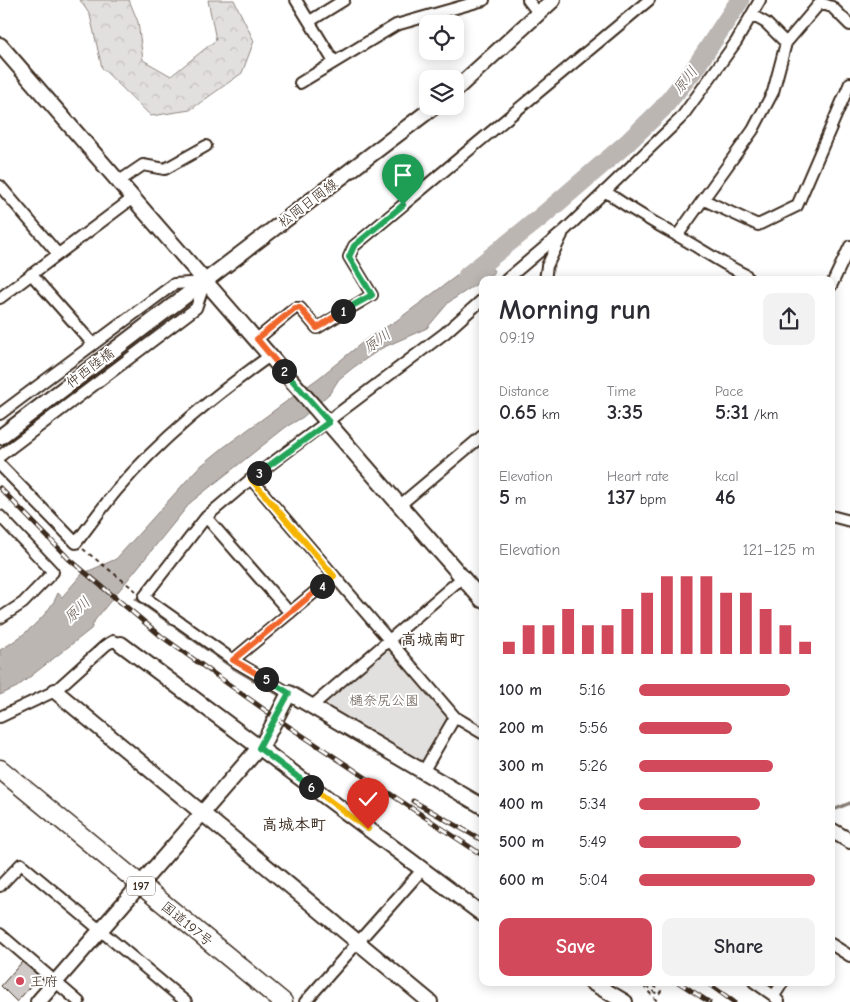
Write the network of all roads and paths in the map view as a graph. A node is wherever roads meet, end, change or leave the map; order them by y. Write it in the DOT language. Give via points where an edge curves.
graph roads {
  1 [pos="297,0"];
  2 [pos="344,0"];
  3 [pos="484,0"];
  4 [pos="528,0"];
  5 [pos="553,0"];
  6 [pos="649,0"];
  7 [pos="760,0"];
  8 [pos="539,14"];
  9 [pos="752,15"];
  10 [pos="310,21"];
  11 [pos="850,25"];
  12 [pos="786,42"];
  13 [pos="0,45"];
  14 [pos="334,62"];
  15 [pos="464,82"];
  16 [pos="300,83"];
  17 [pos="850,83"];
  18 [pos="423,115"];
  19 [pos="206,146"];
  20 [pos="118,182"];
  21 [pos="0,186"];
  22 [pos="605,191"];
  23 [pos="133,198"];
  24 [pos="704,200"];
  25 [pos="565,230"];
  26 [pos="678,236"];
  27 [pos="850,246"];
  28 [pos="58,254"];
  29 [pos="31,274"];
  30 [pos="511,276"];
  31 [pos="546,276"];
  32 [pos="746,276"];
  33 [pos="835,278"];
  34 [pos="205,282"];
  35 [pos="0,298"];
  36 [pos="181,300"];
  37 [pos="479,303"];
  38 [pos="257,339"];
  39 [pos="93,344"];
  40 [pos="275,360"];
  41 [pos="0,414"];
  42 [pos="326,419"];
  43 [pos="0,437"];
  44 [pos="479,439"];
  45 [pos="0,456"];
  46 [pos="0,464"];
  47 [pos="251,479"];
  48 [pos="400,505"];
  49 [pos="0,516"];
  50 [pos="206,517"];
  51 [pos="835,517"];
  52 [pos="850,521"];
  53 [pos="83,550"];
  54 [pos="334,576"];
  55 [pos="463,577"];
  56 [pos="133,588"];
  57 [pos="479,596"];
  58 [pos="290,612"];
  59 [pos="0,618"];
  60 [pos="389,640"];
  61 [pos="121,644"];
  62 [pos="233,660"];
  63 [pos="55,691"];
  64 [pos="289,693"];
  65 [pos="312,706"];
  66 [pos="0,717"];
  67 [pos="454,717"];
  68 [pos="479,732"];
  69 [pos="259,748"];
  70 [pos="0,769"];
  71 [pos="424,772"];
  72 [pos="0,782"];
  73 [pos="479,804"];
  74 [pos="203,813"];
  75 [pos="835,832"];
  76 [pos="850,841"];
  77 [pos="422,870"];
  78 [pos="0,886"];
  79 [pos="137,889"];
  80 [pos="479,912"];
  81 [pos="102,930"];
  82 [pos="0,934"];
  83 [pos="358,942"];
  84 [pos="835,947"];
  85 [pos="850,956"];
  86 [pos="56,982"];
  87 [pos="598,986"];
  88 [pos="647,986"];
  89 [pos="647,986"];
  90 [pos="654,986"];
  91 [pos="759,986"];
  92 [pos="782,986"];
  93 [pos="777,999"];
  94 [pos="38,1002"];
  95 [pos="79,1002"];
  96 [pos="186,1002"];
  97 [pos="266,1002"];
  98 [pos="282,1002"];
  99 [pos="305,1002"];
  100 [pos="430,1002"];
  101 [pos="625,1002"];
  102 [pos="658,1002"];
  1 -- 10 [label="street"];
  2 -- 10 [label="street"];
  3 -- 14 [label="street" via="396,25"];
  4 -- 8 [label="street"];
  5 -- 8 [label="street"];
  6 -- 38 [label="street" via="354,246 349,257 372,295 317,328 300,308 295,308"];
  7 -- 9 [label="street"];
  8 -- 15 [label="street"];
  9 -- 12 [label="street"];
  9 -- 22 [label="street" via="717,71 680,118"];
  10 -- 14 [label="street"];
  11 -- 12 [label="street" via="832,7 820,2"];
  12 -- 24 [label="street" via="773,92 753,130"];
  13 -- 20 [label="street"];
  14 -- 16 [label="street"];
  17 -- 24 [label="street" via="796,206 758,225"];
  18 -- 34 [label="street, 松岡日岡線"];
  19 -- 20 [label="street" via="165,169 143,165"];
  20 -- 23 [label="street"];
  21 -- 28 [label="street"];
  22 -- 25 [label="street"];
  22 -- 26 [label="street" via="648,221"];
  23 -- 28 [label="street"];
  23 -- 34 [label="street"];
  24 -- 26 [label="street"];
  25 -- 30 [label="street"];
  25 -- 31 [label="street" via="547,266"];
  26 -- 32 [label="street"];
  27 -- 33 [label="street"];
  28 -- 29 [label="street"];
  29 -- 35 [label="street"];
  29 -- 39 [label="street"];
  34 -- 36 [label="street, 松岡日岡線"];
  34 -- 38 [label="street"];
  34 -- 39 [label="street" via="174,284"];
  34 -- 45 [label="street" via="196,308"];
  36 -- 43 [label="street, 仲西陸橋"];
  37 -- 42 [label="street" via="445,333"];
  38 -- 40 [label="street"];
  39 -- 41 [label="street"];
  40 -- 42 [label="street"];
  40 -- 46 [label="street" via="213,397 170,434 114,493 76,543"];
  42 -- 47 [label="street"];
  42 -- 48 [label="street"];
  44 -- 48 [label="street"];
  47 -- 50 [label="street"];
  47 -- 54 [label="street"];
  48 -- 55 [label="street"];
  49 -- 59 [label="street" via="53,572 22,603"];
  50 -- 58 [label="street"];
  50 -- 62 [label="street" via="144,597"];
  51 -- 52 [label="street"];
  53 -- 56 [label="path"];
  54 -- 58 [label="street"];
  54 -- 60 [label="street"];
  55 -- 57 [label="street"];
  55 -- 60 [label="street"];
  58 -- 62 [label="street"];
  60 -- 65 [label="street"];
  60 -- 67 [label="street"];
  61 -- 63 [label="street" via="113,641 106,645"];
  61 -- 69 [label="street"];
  62 -- 64 [label="street"];
  63 -- 66 [label="street"];
  63 -- 74 [label="street"];
  64 -- 65 [label="street"];
  64 -- 69 [label="street"];
  65 -- 71 [label="street"];
  67 -- 68 [label="street"];
  67 -- 71 [label="street"];
  69 -- 74 [label="street"];
  69 -- 77 [label="street"];
  70 -- 79 [label="highway, 国道197号 / 197"];
  71 -- 73 [label="street"];
  72 -- 79 [label="highway, 国道197号 / 197"];
  74 -- 79 [label="street"];
  74 -- 83 [label="street"];
  75 -- 76 [label="street"];
  77 -- 80 [label="street"];
  77 -- 83 [label="street"];
  78 -- 81 [label="street" via="21,864"];
  79 -- 81 [label="street"];
  79 -- 97 [label="highway, 国道197号 / 197"];
  79 -- 98 [label="highway, 国道197号 / 197"];
  81 -- 86 [label="street"];
  81 -- 96 [label="street"];
  82 -- 86 [label="street"];
  83 -- 99 [label="street"];
  83 -- 100 [label="street"];
  84 -- 85 [label="street"];
  86 -- 94 [label="street"];
  86 -- 95 [label="street"];
  87 -- 101 [label="street"];
  88 -- 90 [label="path" via="658,995 661,991"];
  89 -- 102 [label="path"];
  91 -- 93 [label="street"];
  92 -- 93 [label="street"];
}
